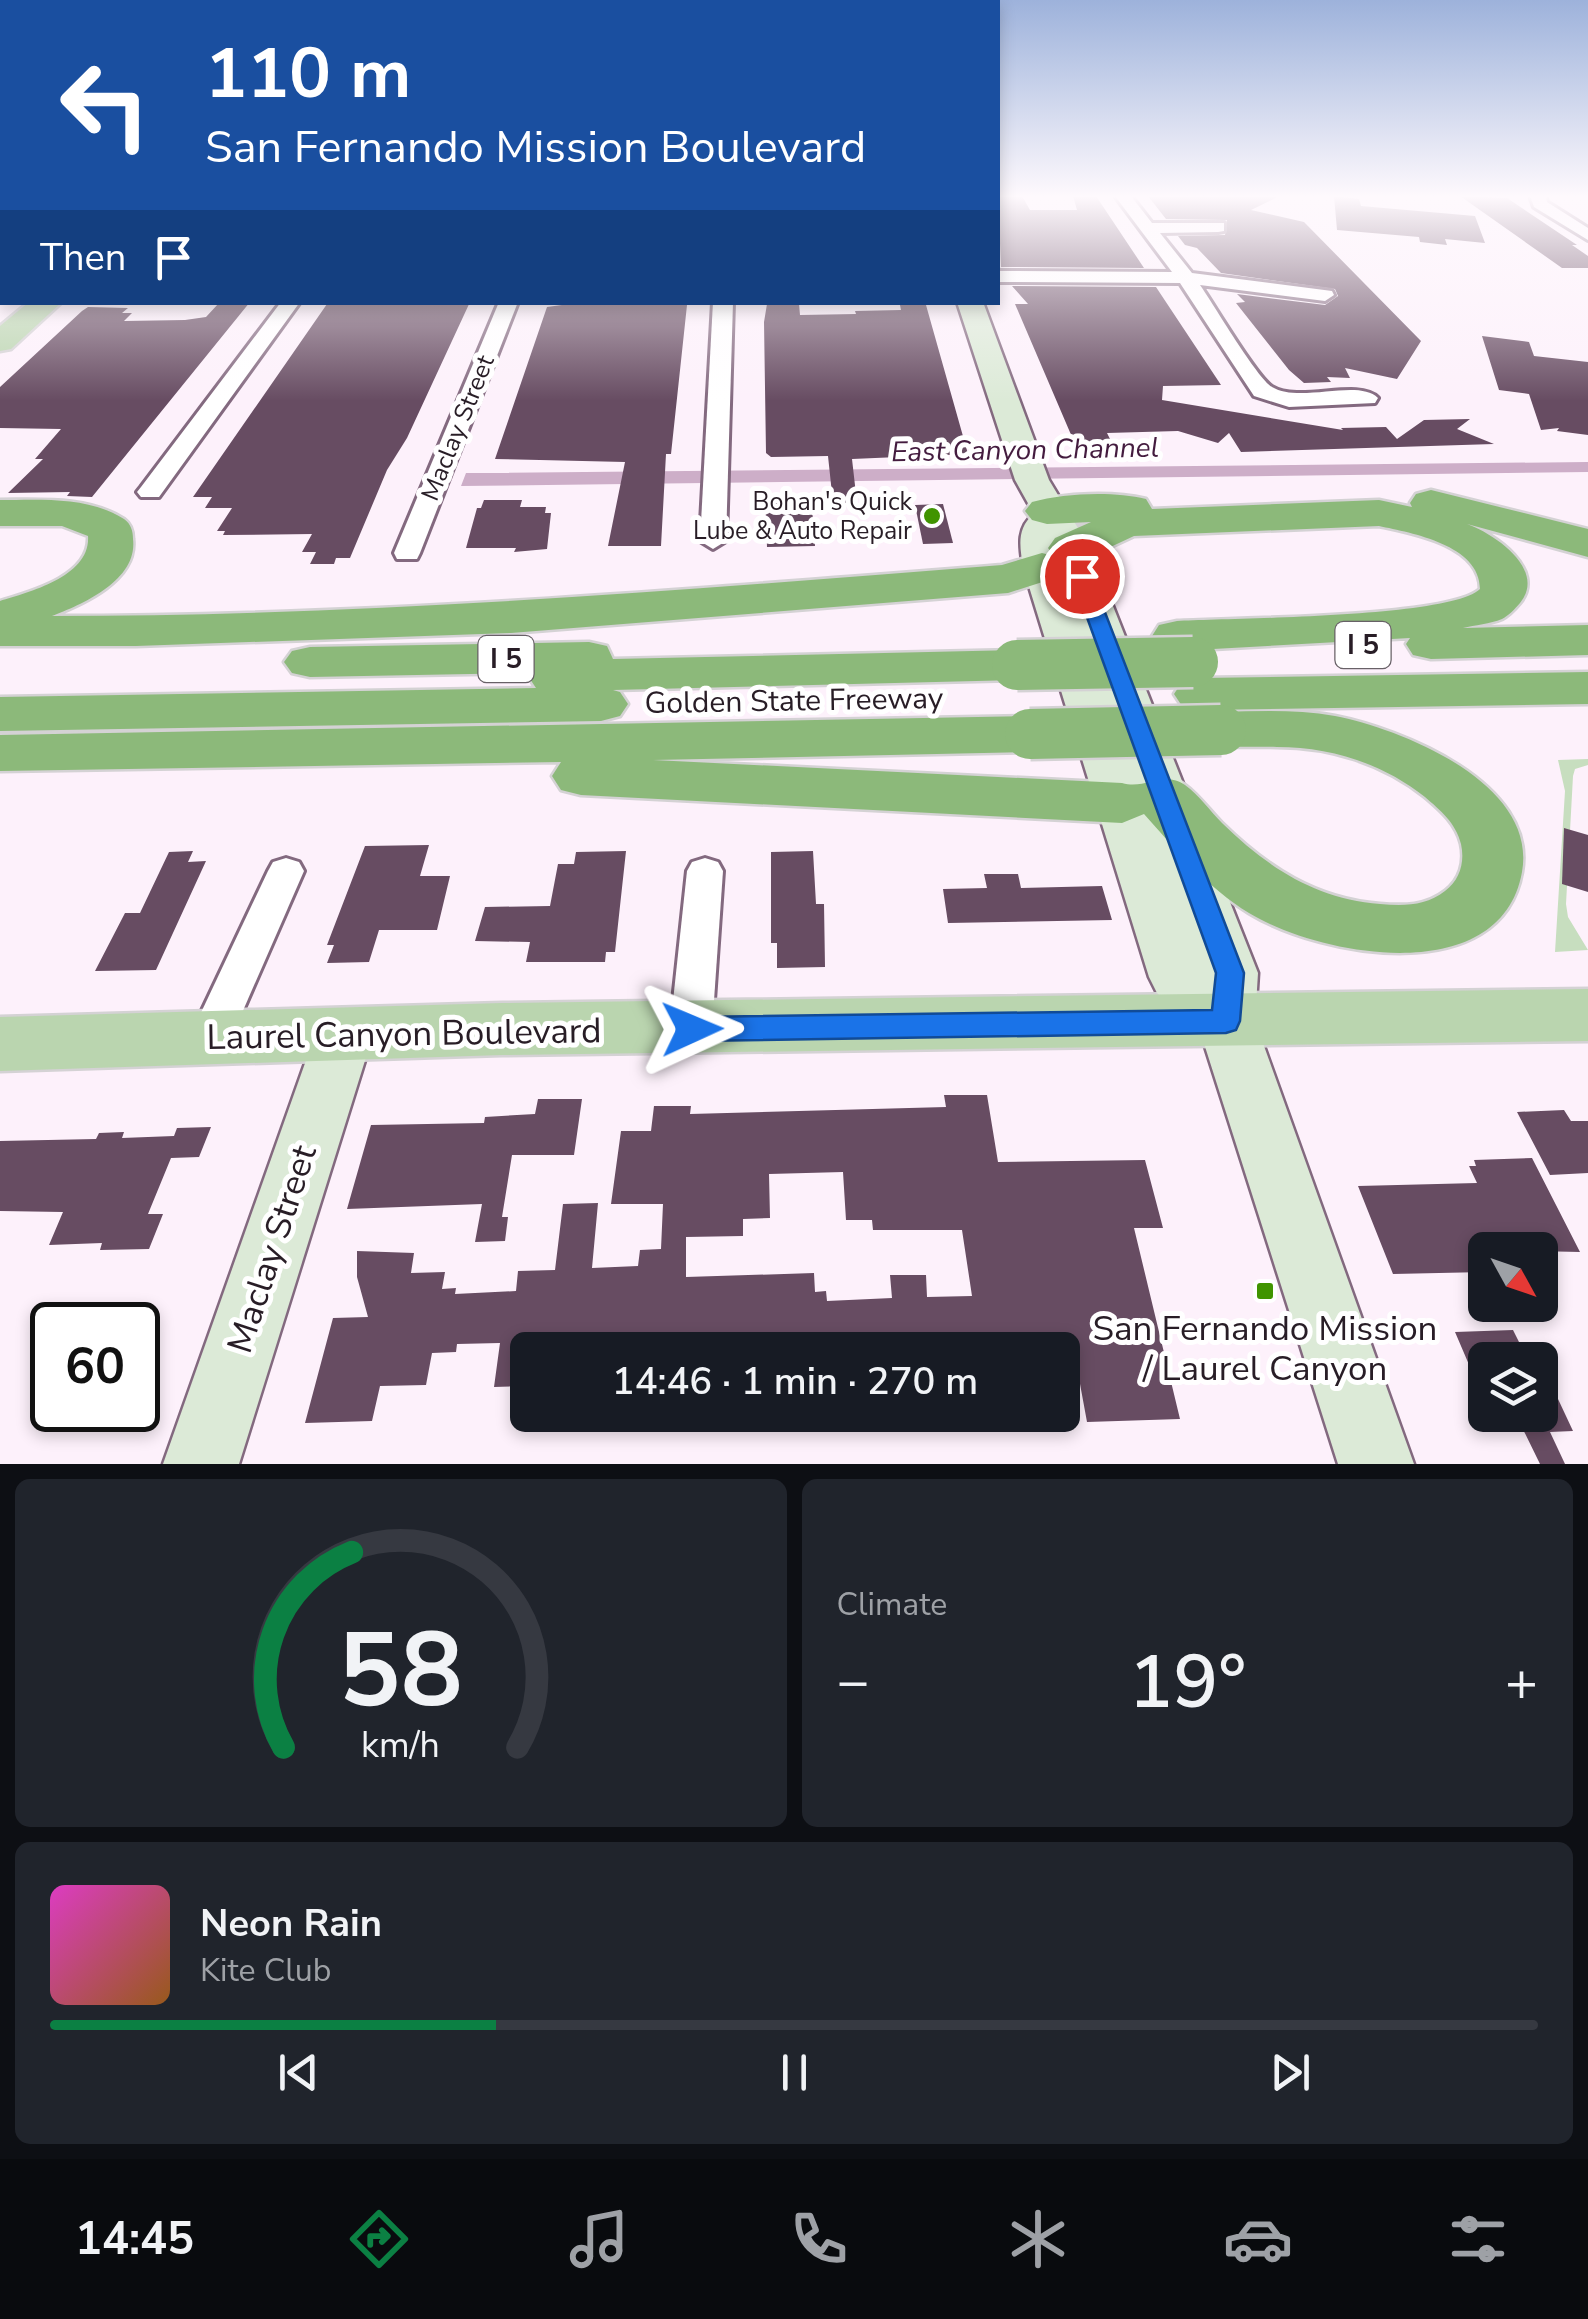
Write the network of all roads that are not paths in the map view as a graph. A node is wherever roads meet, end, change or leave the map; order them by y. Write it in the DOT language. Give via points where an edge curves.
graph roads {
  1 [pos="1175,264"];
  2 [pos="1000,277"];
  3 [pos="1186,278"];
  4 [pos="1325,294"];
  5 [pos="44,305"];
  6 [pos="289,305"];
  7 [pos="508,305"];
  8 [pos="723,305"];
  9 [pos="971,305"];
  10 [pos="0,342"];
  11 [pos="1367,398"];
  12 [pos="150,492"];
  13 [pos="0,514"];
  14 [pos="1044,514"];
  15 [pos="713,541"];
  16 [pos="1588,543"];
  17 [pos="407,553"];
  18 [pos="0,616"];
  19 [pos="0,630"];
  20 [pos="1588,640"];
  21 [pos="1588,654"];
  22 [pos="0,666"];
  23 [pos="1588,667"];
  24 [pos="1196,674"];
  25 [pos="0,682"];
  26 [pos="1019,687"];
  27 [pos="1588,688"];
  28 [pos="1476,690"];
  29 [pos="0,694"];
  30 [pos="125,712"];
  31 [pos="0,714"];
  32 [pos="204,752"];
  33 [pos="0,753"];
  34 [pos="1143,800"];
  35 [pos="286,871"];
  36 [pos="705,871"];
  37 [pos="1588,1015"];
  38 [pos="1226,1021"];
  39 [pos="692,1029"];
  40 [pos="344,1035"];
  41 [pos="210,1038"];
  42 [pos="0,1044"];
  43 [pos="201,1464"];
  44 [pos="1376,1464"];
  1 -- 3 [label="street"];
  2 -- 3 [label="street"];
  3 -- 4 [label="street"];
  3 -- 11 [label="street" via="1262,392 1289,400"];
  5 -- 10 [label="main road"];
  6 -- 12 [label="street"];
  7 -- 17 [label="street, Maclay Street"];
  8 -- 15 [label="street"];
  9 -- 14 [label="main road"];
  13 -- 18 [label="highway" via="67,513 110,529 114,540 106,562 76,588"];
  14 -- 16 [label="highway" via="1350,498 1419,501"];
  14 -- 19 [label="highway" via="1008,580 511,618"];
  14 -- 24 [label="highway" via="1126,523 1379,513 1469,540 1496,562 1505,584 1488,608"];
  14 -- 34 [label="main road"];
  20 -- 24 [label="highway, I 5"];
  21 -- 24 [label="highway"];
  22 -- 26 [label="highway, Golden State Freeway / I 5"];
  23 -- 28 [label="highway" via="1522,669"];
  24 -- 26 [label="highway, bridge"];
  24 -- 26 [label="highway, bridge"];
  24 -- 28 [label="highway, I 5"];
  24 -- 34 [label="highway" via="1281,729 1338,735 1393,752 1441,780 1477,816 1492,850 1492,869 1478,900 1448,921 1369,929 1303,912 1263,891"];
  25 -- 26 [label="highway"];
  26 -- 30 [label="highway, Golden State Freeway / I 5"];
  26 -- 32 [label="highway"];
  27 -- 28 [label="highway, I 5"];
  29 -- 30 [label="highway" via="51,692"];
  30 -- 31 [label="highway, Golden State Freeway / I 5"];
  32 -- 33 [label="highway"];
  32 -- 34 [label="highway" via="412,768"];
  34 -- 38 [label="main road" via="1230,973"];
  35 -- 41 [label="street"];
  36 -- 39 [label="street"];
  37 -- 38 [label="main road, Laurel Canyon Boulevard"];
  38 -- 39 [label="main road, Laurel Canyon Boulevard"];
  38 -- 44 [label="main road"];
  39 -- 40 [label="main road, Laurel Canyon Boulevard"];
  40 -- 41 [label="main road, Laurel Canyon Boulevard"];
  40 -- 43 [label="main road, Maclay Street"];
  41 -- 42 [label="main road, Laurel Canyon Boulevard"];
}
